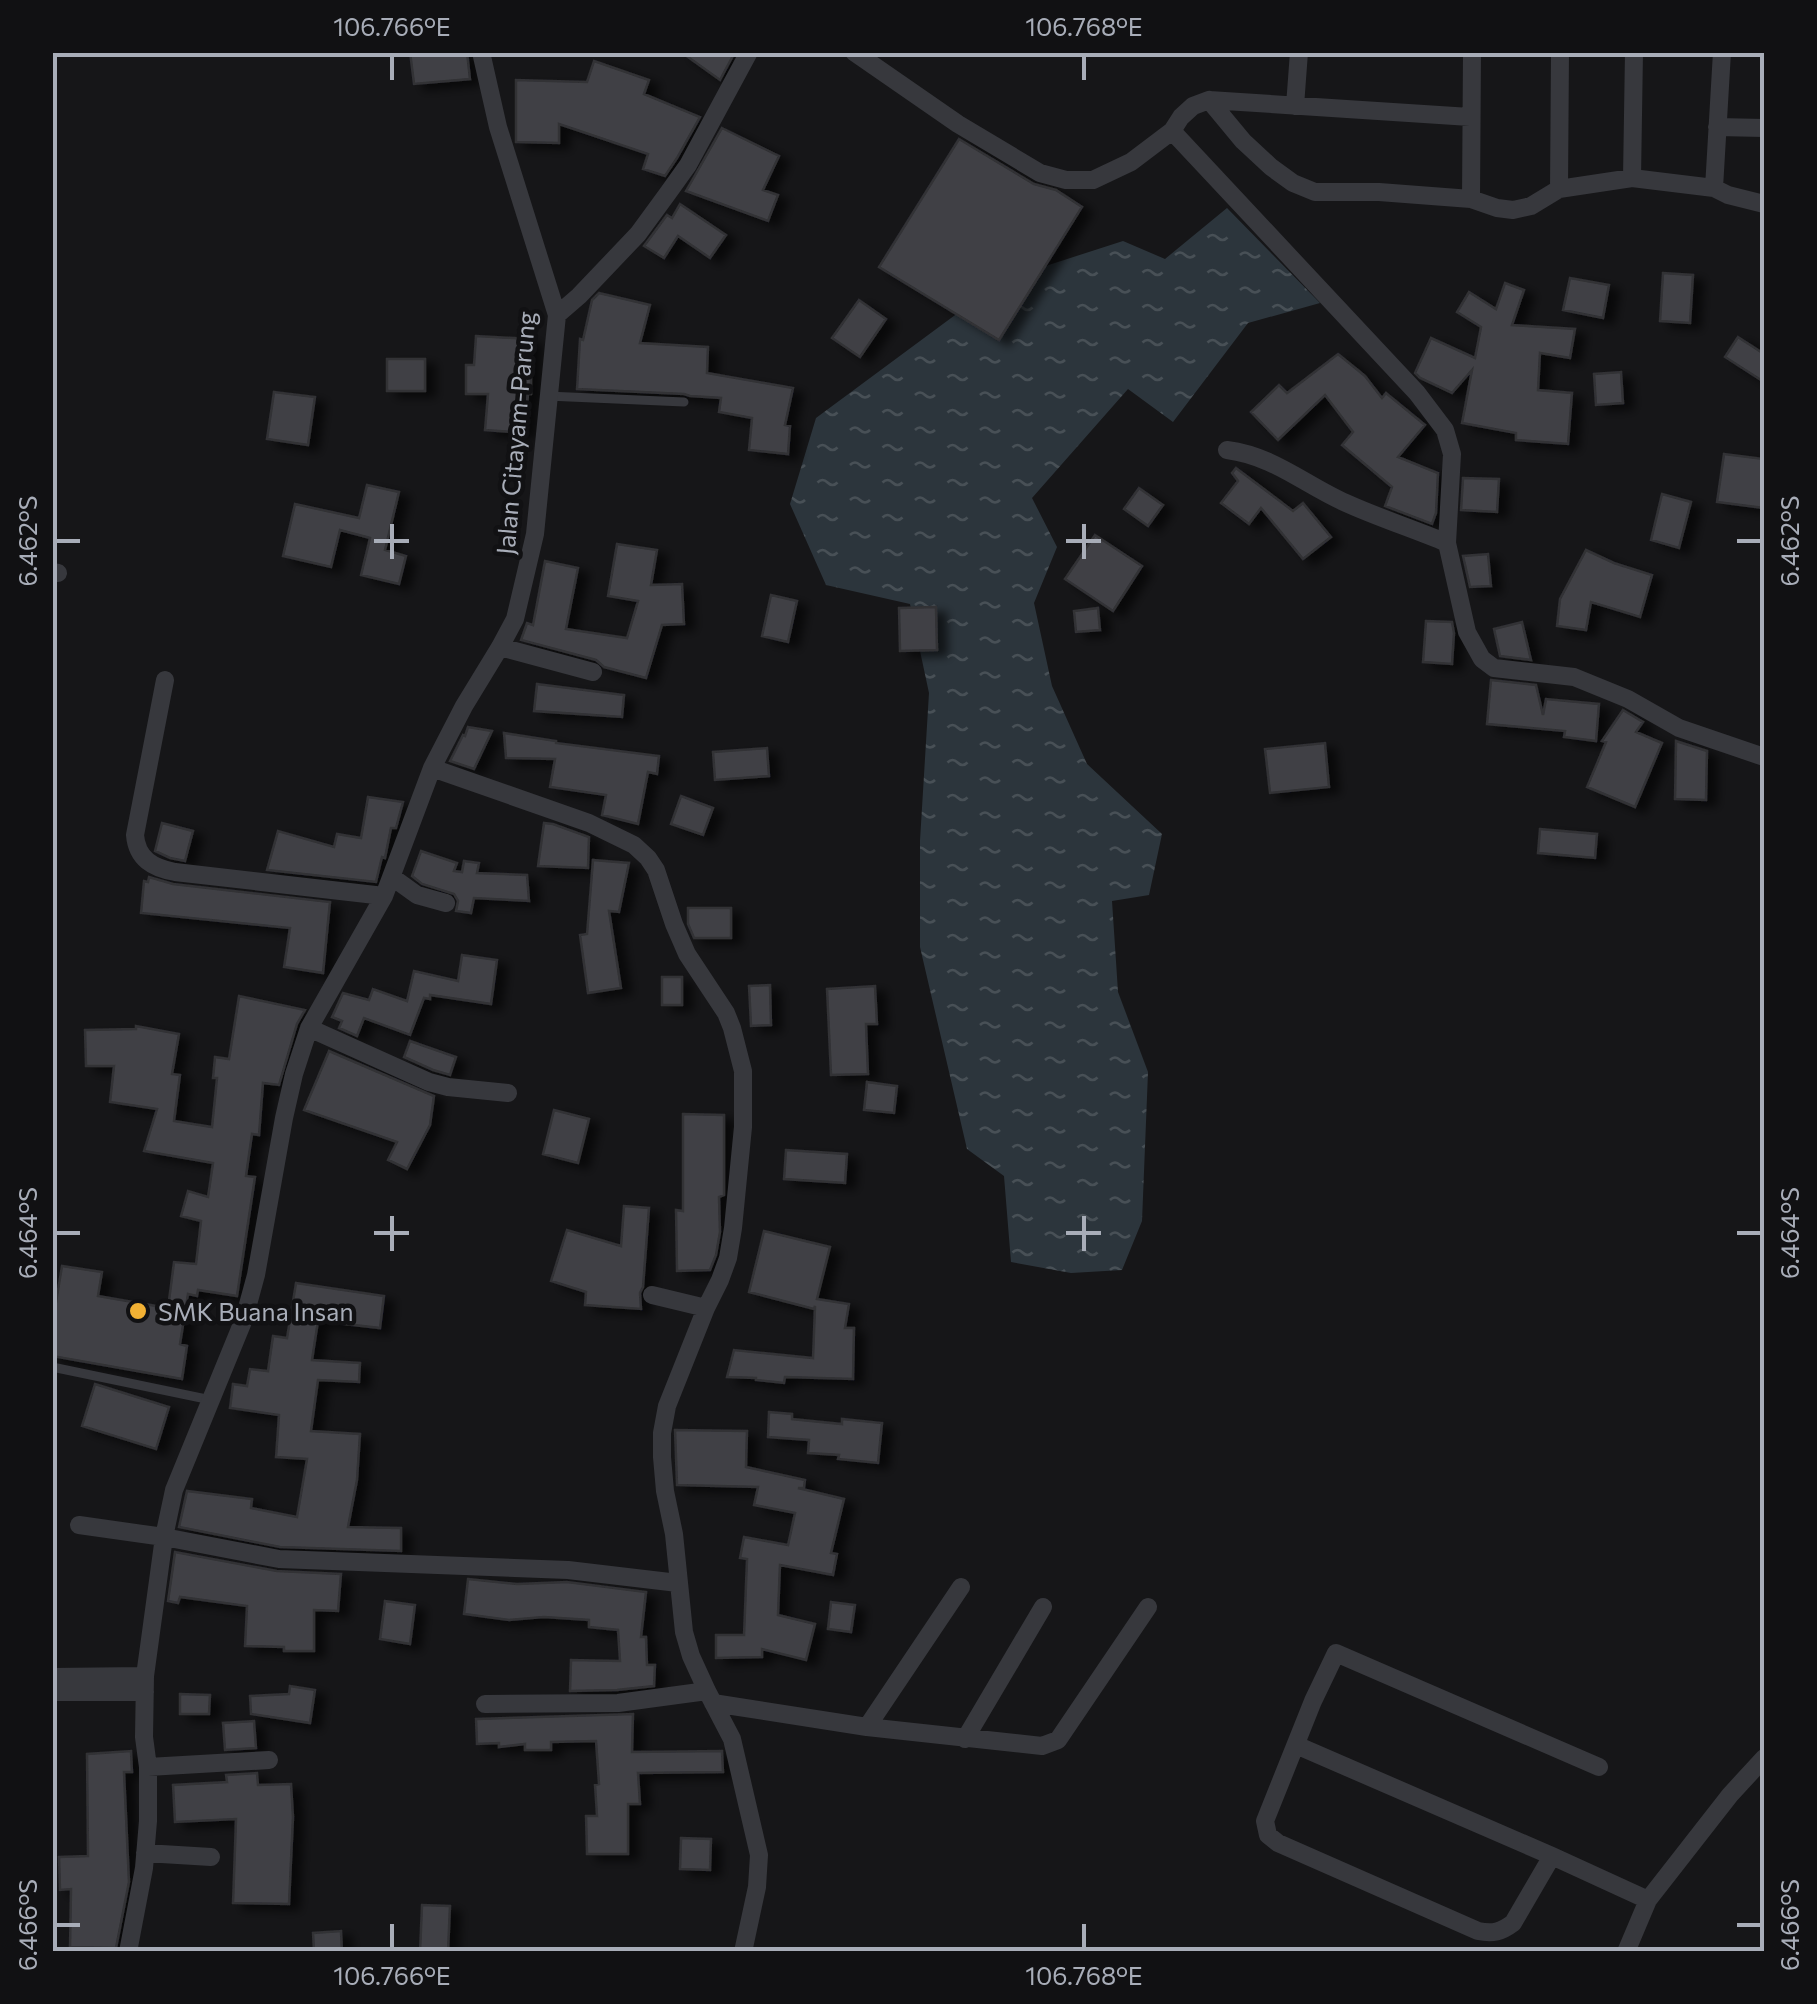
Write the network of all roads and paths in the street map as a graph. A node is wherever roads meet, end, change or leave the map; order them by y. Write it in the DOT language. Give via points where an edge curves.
graph roads {
  1 [pos="480,52"];
  2 [pos="749,52"];
  3 [pos="854,52"];
  4 [pos="1299,52"];
  5 [pos="1472,52"];
  6 [pos="1560,52"];
  7 [pos="1634,52"];
  8 [pos="1722,52"];
  9 [pos="1209,100"];
  10 [pos="1295,106"];
  11 [pos="1470,117"];
  12 [pos="1718,127"];
  13 [pos="1764,128"];
  14 [pos="1172,131"];
  15 [pos="1632,178"];
  16 [pos="1714,188"];
  17 [pos="1558,189"];
  18 [pos="1472,199"];
  19 [pos="1764,204"];
  20 [pos="556,315"];
  21 [pos="547,396"];
  22 [pos="684,402"];
  23 [pos="1227,450"];
  24 [pos="1447,543"];
  25 [pos="500,647"];
  26 [pos="592,672"];
  27 [pos="165,680"];
  28 [pos="1764,757"];
  29 [pos="432,768"];
  30 [pos="392,877"];
  31 [pos="384,896"];
  32 [pos="446,903"];
  33 [pos="310,1028"];
  34 [pos="508,1094"];
  35 [pos="652,1295"];
  36 [pos="706,1308"];
  37 [pos="52,1367"];
  38 [pos="211,1400"];
  39 [pos="79,1524"];
  40 [pos="164,1536"];
  41 [pos="678,1582"];
  42 [pos="962,1587"];
  43 [pos="1043,1607"];
  44 [pos="1148,1607"];
  45 [pos="52,1676"];
  46 [pos="145,1684"];
  47 [pos="52,1692"];
  48 [pos="710,1697"];
  49 [pos="485,1704"];
  50 [pos="867,1727"];
  51 [pos="965,1739"];
  52 [pos="1296,1745"];
  53 [pos="1764,1758"];
  54 [pos="269,1760"];
  55 [pos="148,1767"];
  56 [pos="1599,1767"];
  57 [pos="145,1854"];
  58 [pos="210,1856"];
  59 [pos="1552,1856"];
  60 [pos="1648,1900"];
  61 [pos="128,1952"];
  62 [pos="744,1952"];
  63 [pos="1626,1952"];
  1 -- 20 [label="street, Jalan Citayam-Parung"];
  2 -- 20 [label="street" via="688,165 638,234"];
  3 -- 14 [label="street" via="958,124 1040,173 1066,180 1105,176"];
  4 -- 10 [label="street"];
  5 -- 11 [label="street"];
  6 -- 17 [label="street"];
  7 -- 15 [label="street"];
  8 -- 12 [label="street"];
  9 -- 10 [label="street"];
  9 -- 14 [label="street" via="1192,106"];
  9 -- 18 [label="street" via="1258,156 1304,189"];
  10 -- 11 [label="street"];
  11 -- 18 [label="street"];
  12 -- 13 [label="street"];
  12 -- 16 [label="street"];
  14 -- 24 [label="street" via="1436,415 1452,454"];
  15 -- 16 [label="street"];
  15 -- 17 [label="street"];
  16 -- 19 [label="street"];
  17 -- 18 [label="street" via="1513,210"];
  20 -- 21 [label="street, Jalan Citayam-Parung"];
  21 -- 22 [label="lane"];
  21 -- 25 [label="street, Jalan Citayam-Parung" via="535,534 515,618"];
  23 -- 24 [label="street" via="1265,459 1346,504"];
  24 -- 28 [label="street" via="1466,632 1494,668 1574,677 1679,728"];
  25 -- 26 [label="street"];
  25 -- 29 [label="street, Jalan Citayam-Parung"];
  27 -- 31 [label="street" via="136,836 142,857 175,872"];
  29 -- 30 [label="street, Jalan Citayam-Parung"];
  29 -- 36 [label="street" via="589,823 634,846 656,870 687,954 726,1013 743,1071 733,1228"];
  30 -- 31 [label="street, Jalan Citayam-Parung"];
  30 -- 32 [label="street"];
  31 -- 33 [label="street, Jalan Citayam-Parung"];
  33 -- 34 [label="street" via="429,1082"];
  33 -- 38 [label="street, Jalan Citayam-Parung" via="284,1118 244,1319"];
  35 -- 36 [label="street"];
  36 -- 41 [label="street" via="666,1406 662,1433"];
  37 -- 38 [label="lane"];
  38 -- 40 [label="street, Jalan Citayam-Parung" via="174,1490"];
  39 -- 40 [label="street"];
  40 -- 41 [label="street" via="279,1559 568,1570"];
  40 -- 46 [label="street, Jalan Citayam-Parung"];
  41 -- 48 [label="street" via="684,1632"];
  42 -- 50 [label="street"];
  43 -- 51 [label="street"];
  44 -- 51 [label="street" via="1058,1740 1031,1746"];
  45 -- 46 [label="street"];
  46 -- 47 [label="street"];
  46 -- 55 [label="street, Jalan Citayam-Parung"];
  48 -- 49 [label="street"];
  48 -- 50 [label="street"];
  48 -- 62 [label="street" via="732,1739 758,1854"];
  50 -- 51 [label="street"];
  52 -- 56 [label="street" via="1336,1653"];
  52 -- 59 [label="street"];
  52 -- 59 [label="street" via="1265,1821 1268,1836 1387,1892 1491,1934 1513,1923"];
  53 -- 60 [label="street"];
  54 -- 55 [label="street"];
  55 -- 57 [label="street, Jalan Citayam-Parung"];
  57 -- 58 [label="street"];
  57 -- 61 [label="street, Jalan Citayam-Parung"];
  59 -- 60 [label="street"];
  60 -- 63 [label="street"];
}
